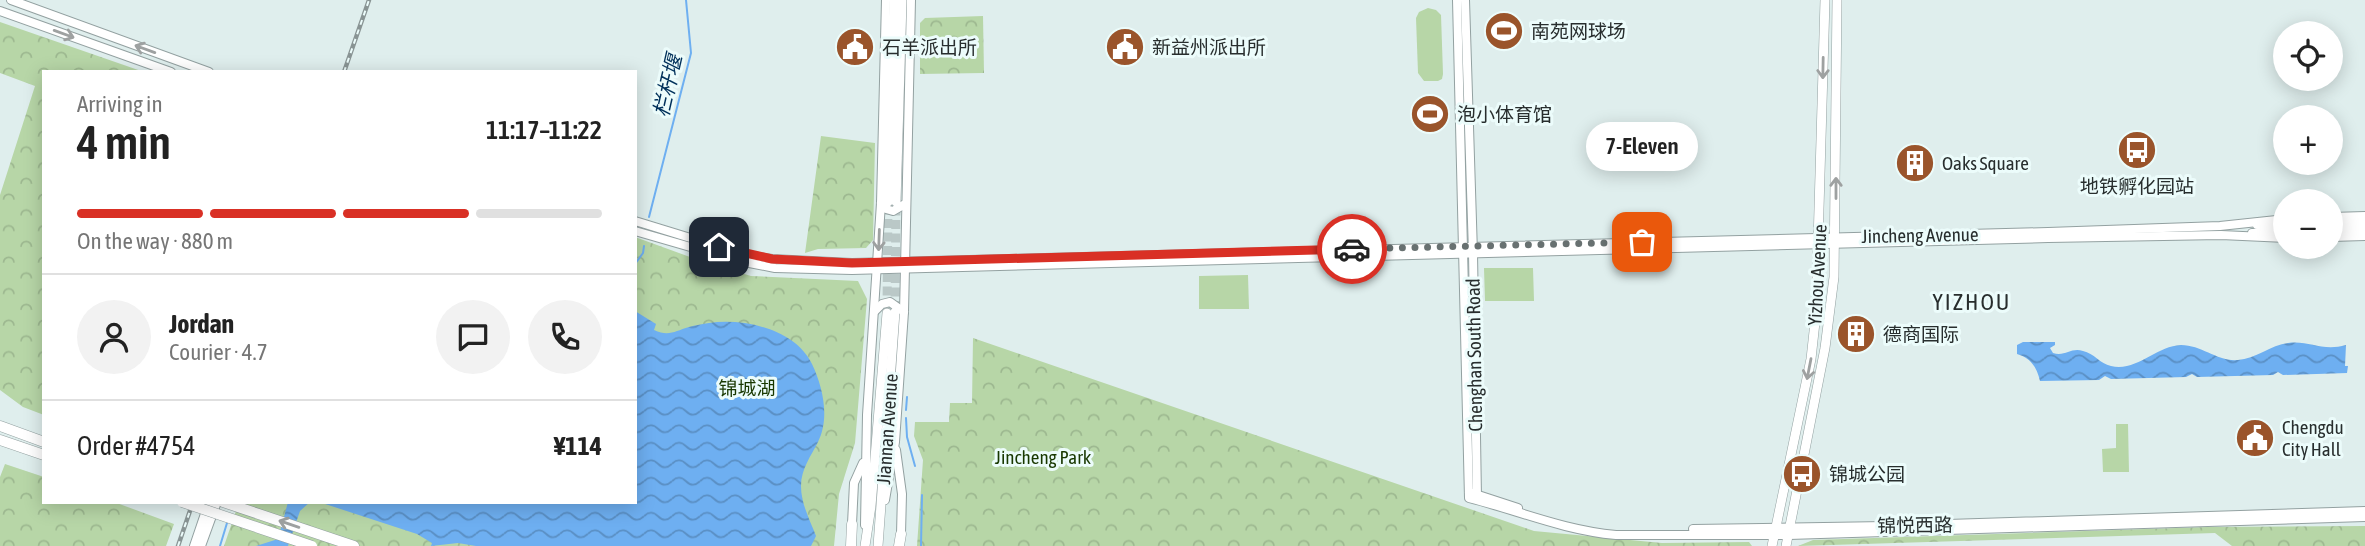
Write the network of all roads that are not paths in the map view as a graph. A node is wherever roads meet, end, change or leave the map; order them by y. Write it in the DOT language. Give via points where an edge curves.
graph roads {
  1 [pos="10,0"];
  2 [pos="886,0"];
  3 [pos="894,0"];
  4 [pos="902,0"];
  5 [pos="911,0"];
  6 [pos="1457,0"];
  7 [pos="1465,0"];
  8 [pos="1825,0"];
  9 [pos="1837,0"];
  10 [pos="0,11"];
  11 [pos="902,29"];
  12 [pos="911,43"];
  13 [pos="165,70"];
  14 [pos="203,70"];
  15 [pos="893,203"];
  16 [pos="2343,219"];
  17 [pos="2273,221"];
  18 [pos="637,222"];
  19 [pos="2364,223"];
  20 [pos="2343,224"];
  21 [pos="2273,226"];
  22 [pos="2343,228"];
  23 [pos="2221,230"];
  24 [pos="637,232"];
  25 [pos="2273,232"];
  26 [pos="2365,236"];
  27 [pos="2273,237"];
  28 [pos="2343,237"];
  29 [pos="1818,241"];
  30 [pos="1836,241"];
  31 [pos="1468,250"];
  32 [pos="904,266"];
  33 [pos="878,267"];
  34 [pos="874,312"];
  35 [pos="895,312"];
  36 [pos="0,420"];
  37 [pos="0,426"];
  38 [pos="42,434"];
  39 [pos="42,441"];
  40 [pos="0,442"];
  41 [pos="895,442"];
  42 [pos="39,454"];
  43 [pos="866,457"];
  44 [pos="1473,496"];
  45 [pos="188,504"];
  46 [pos="208,504"];
  47 [pos="216,504"];
  48 [pos="229,504"];
  49 [pos="2365,511"];
  50 [pos="2365,517"];
  51 [pos="852,524"];
  52 [pos="1776,531"];
  53 [pos="1790,531"];
  54 [pos="901,534"];
  55 [pos="866,535"];
  56 [pos="878,542"];
  57 [pos="194,546"];
  58 [pos="201,546"];
  59 [pos="312,546"];
  60 [pos="354,546"];
  61 [pos="851,546"];
  62 [pos="865,546"];
  63 [pos="899,546"];
  64 [pos="1772,546"];
  65 [pos="1786,546"];
  14 -- 1 [label="main road, one-way"];
  2 -- 15 [label="main road"];
  3 -- 15 [label="main road"];
  4 -- 11 [label="main road"];
  5 -- 12 [label="main road"];
  6 -- 31 [label="main road, Chenghan South Road"];
  7 -- 31 [label="main road, Chenghan South Road"];
  8 -- 29 [label="main road, Yizhou Avenue, one-way"];
  30 -- 9 [label="main road, Yizhou Avenue, one-way"];
  10 -- 13 [label="main road, one-way"];
  11 -- 12 [label="main road"];
  11 -- 15 [label="main road"];
  12 -- 15 [label="main road"];
  15 -- 32 [label="main road"];
  15 -- 33 [label="main road, one-way"];
  16 -- 19 [label="main road"];
  17 -- 23 [label="main road, Jincheng Avenue"];
  18 -- 33 [label="main road, Jincheng Avenue" via="746,255"];
  19 -- 20 [label="main road"];
  19 -- 22 [label="main road"];
  21 -- 23 [label="main road"];
  23 -- 25 [label="main road"];
  23 -- 27 [label="main road, Jincheng Avenue"];
  23 -- 30 [label="main road, Jincheng Avenue"];
  24 -- 33 [label="main road, Jincheng Avenue" via="775,268"];
  26 -- 28 [label="main road"];
  29 -- 30 [label="main road, Jincheng Avenue"];
  29 -- 31 [label="main road, Jincheng Avenue"];
  29 -- 52 [label="main road, Yizhou Avenue, one-way" via="1811,359"];
  30 -- 53 [label="main road, Yizhou Avenue" via="1825,348"];
  31 -- 32 [label="main road, Jincheng Avenue"];
  31 -- 44 [label="main road, Chenghan South Road"];
  32 -- 33 [label="main road, Jincheng Avenue"];
  32 -- 35 [label="main road"];
  33 -- 34 [label="main road"];
  34 -- 35 [label="main road" via="890,302"];
  34 -- 43 [label="main road"];
  35 -- 41 [label="main road"];
  35 -- 55 [label="main road, Jiannan Avenue"];
  35 -- 56 [label="main road, Jiannan Avenue"];
  36 -- 38 [label="highway"];
  37 -- 39 [label="highway"];
  40 -- 42 [label="highway"];
  41 -- 54 [label="main road" via="902,495"];
  41 -- 56 [label="main road"];
  43 -- 51 [label="main road" via="855,483"];
  43 -- 55 [label="main road"];
  44 -- 52 [label="main road, 锦悦西路" via="1597,527"];
  45 -- 59 [label="highway, bridge"];
  46 -- 57 [label="main road"];
  47 -- 58 [label="main road"];
  60 -- 48 [label="highway, one-way"];
  49 -- 53 [label="main road, 锦悦西路"];
  50 -- 53 [label="main road, 锦悦西路"];
  51 -- 61 [label="highway"];
  52 -- 53 [label="main road, 锦悦西路"];
  52 -- 64 [label="main road, Yizhou Avenue"];
  53 -- 65 [label="main road, Yizhou Avenue"];
  54 -- 63 [label="highway"];
  55 -- 62 [label="main road, Jiannan Avenue"];
}
